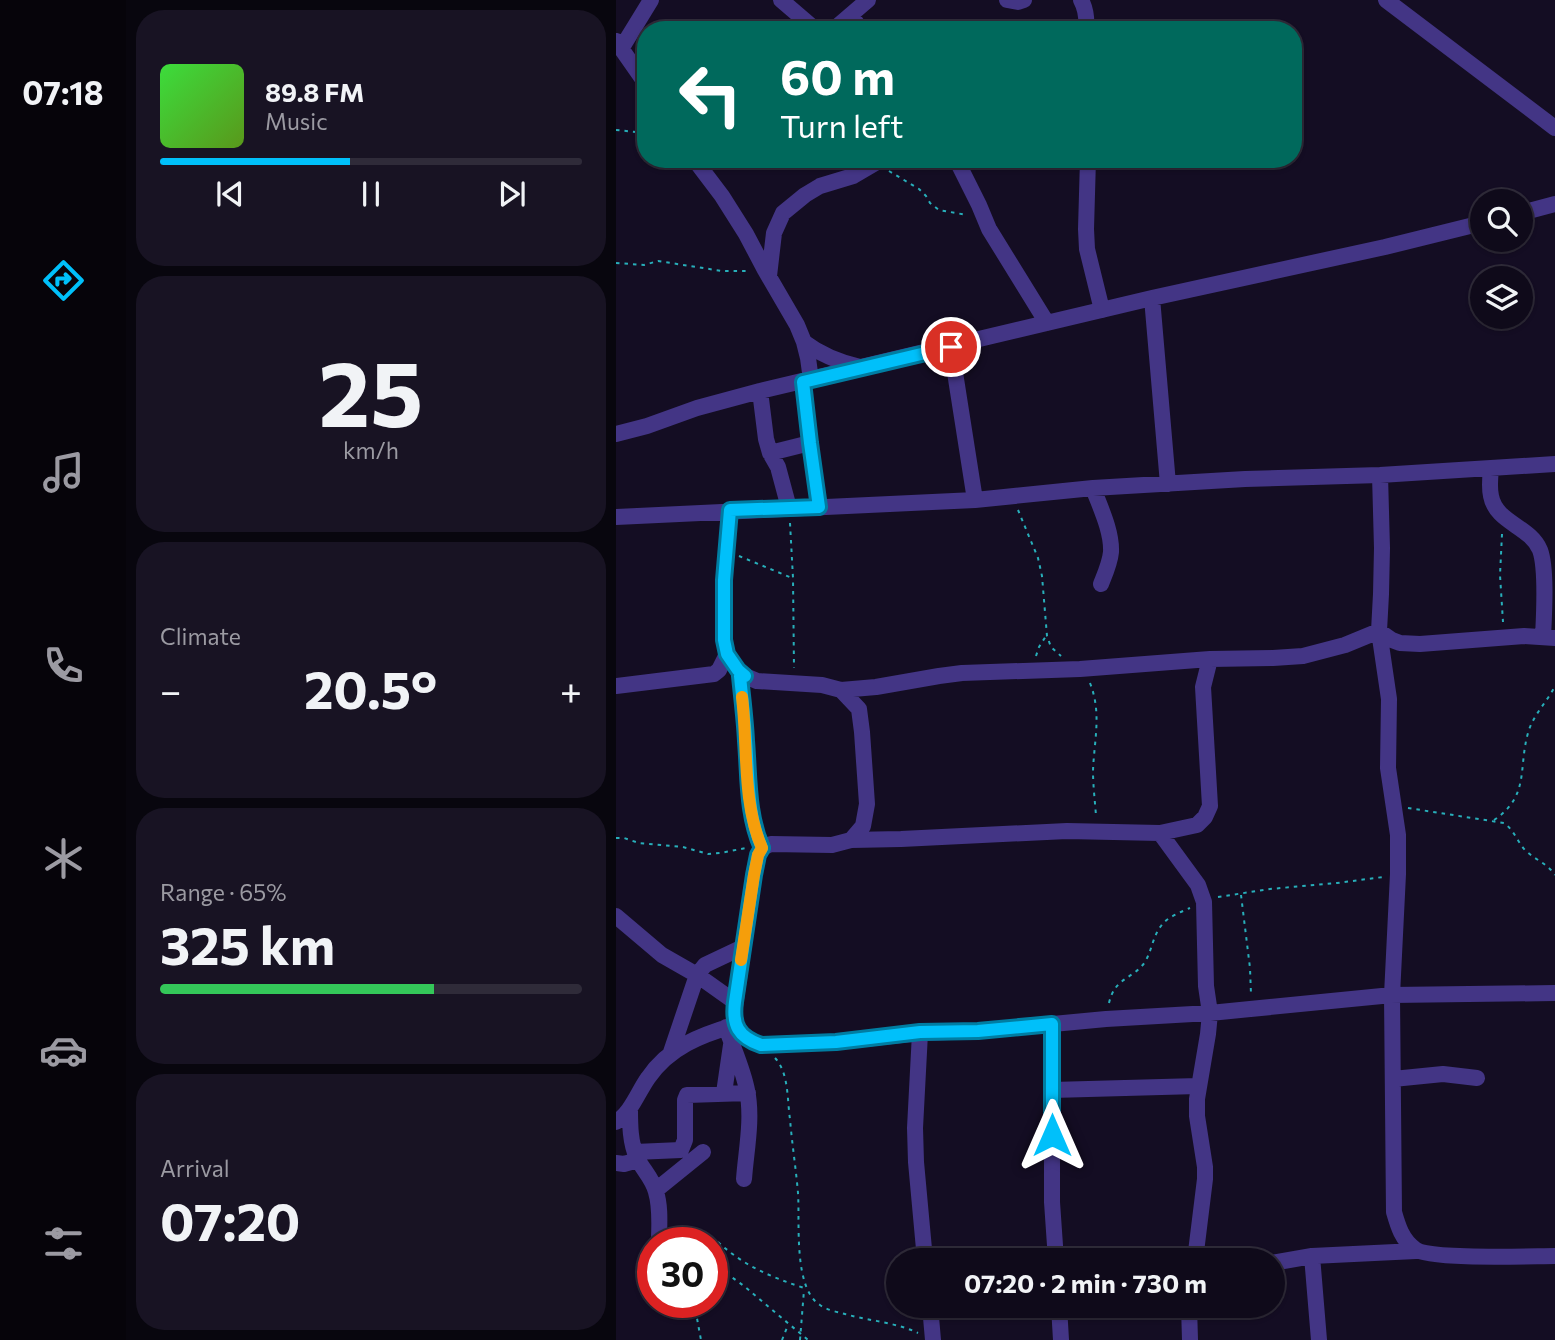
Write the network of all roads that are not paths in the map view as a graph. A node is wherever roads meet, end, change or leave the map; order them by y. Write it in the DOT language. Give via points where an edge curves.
graph roads {
  1 [pos="652,0"];
  2 [pos="781,0"];
  3 [pos="867,0"];
  4 [pos="1007,0"];
  5 [pos="1024,0"];
  6 [pos="1081,0"];
  7 [pos="1386,0"];
  8 [pos="851,15"];
  9 [pos="806,21"];
  10 [pos="844,21"];
  11 [pos="855,21"];
  12 [pos="1087,21"];
  13 [pos="619,45"];
  14 [pos="637,71"];
  15 [pos="1555,128"];
  16 [pos="701,168"];
  17 [pos="867,168"];
  18 [pos="960,168"];
  19 [pos="1088,168"];
  20 [pos="1555,204"];
  21 [pos="1533,210"];
  22 [pos="1470,226"];
  23 [pos="767,273"];
  24 [pos="1152,298"];
  25 [pos="1102,310"];
  26 [pos="1047,323"];
  27 [pos="804,342"];
  28 [pos="951,347"];
  29 [pos="862,368"];
  30 [pos="807,381"];
  31 [pos="760,391"];
  32 [pos="616,434"];
  33 [pos="810,443"];
  34 [pos="770,453"];
  35 [pos="1555,464"];
  36 [pos="1491,469"];
  37 [pos="1380,475"];
  38 [pos="1168,484"];
  39 [pos="1093,488"];
  40 [pos="975,499"];
  41 [pos="819,507"];
  42 [pos="789,508"];
  43 [pos="730,510"];
  44 [pos="616,517"];
  45 [pos="1101,584"];
  46 [pos="1379,631"];
  47 [pos="1549,638"];
  48 [pos="727,654"];
  49 [pos="1210,659"];
  50 [pos="714,674"];
  51 [pos="742,676"];
  52 [pos="616,686"];
  53 [pos="876,687"];
  54 [pos="841,690"];
  55 [pos="859,709"];
  56 [pos="1160,833"];
  57 [pos="851,840"];
  58 [pos="761,846"];
  59 [pos="616,916"];
  60 [pos="743,947"];
  61 [pos="697,975"];
  62 [pos="1555,993"];
  63 [pos="1392,995"];
  64 [pos="735,1002"];
  65 [pos="1210,1013"];
  66 [pos="1052,1024"];
  67 [pos="731,1032"];
  68 [pos="920,1032"];
  69 [pos="671,1052"];
  70 [pos="1477,1078"];
  71 [pos="1393,1079"];
  72 [pos="1198,1086"];
  73 [pos="1052,1090"];
  74 [pos="724,1093"];
  75 [pos="748,1093"];
  76 [pos="630,1108"];
  77 [pos="616,1122"];
  78 [pos="703,1152"];
  79 [pos="636,1156"];
  80 [pos="616,1163"];
  81 [pos="744,1179"];
  82 [pos="656,1191"];
  83 [pos="659,1227"];
  84 [pos="924,1248"];
  85 [pos="1055,1248"];
  86 [pos="1196,1248"];
  87 [pos="1416,1251"];
  88 [pos="1312,1256"];
  89 [pos="1555,1256"];
  90 [pos="1285,1261"];
  91 [pos="928,1318"];
  92 [pos="1060,1318"];
  93 [pos="1189,1318"];
  94 [pos="925,1337"];
  95 [pos="1061,1340"];
  96 [pos="1190,1340"];
  97 [pos="1319,1340"];
  1 -- 13 [label="street"];
  2 -- 9 [label="street"];
  3 -- 8 [label="street"];
  4 -- 5 [label="street"];
  6 -- 12 [label="street"];
  7 -- 15 [label="street"];
  8 -- 10 [label="street"];
  8 -- 11 [label="street"];
  13 -- 14 [label="street"];
  16 -- 23 [label="street"];
  17 -- 23 [label="street" via="820,186 783,213 774,233"];
  18 -- 26 [label="street" via="989,229"];
  19 -- 25 [label="street" via="1087,249"];
  20 -- 21 [label="street"];
  22 -- 24 [label="street"];
  23 -- 27 [label="street"];
  24 -- 25 [label="street"];
  24 -- 38 [label="street"];
  25 -- 26 [label="street"];
  26 -- 28 [label="street"];
  27 -- 29 [label="street" via="830,358"];
  27 -- 30 [label="street"];
  28 -- 29 [label="street"];
  28 -- 40 [label="street"];
  29 -- 30 [label="street"];
  30 -- 31 [label="street"];
  30 -- 33 [label="street"];
  31 -- 32 [label="street"];
  31 -- 34 [label="street"];
  33 -- 34 [label="street"];
  33 -- 41 [label="street"];
  34 -- 42 [label="street"];
  35 -- 36 [label="street"];
  36 -- 37 [label="street"];
  36 -- 47 [label="street" via="1495,508 1526,532 1540,551"];
  37 -- 38 [label="street"];
  37 -- 46 [label="street"];
  38 -- 39 [label="street"];
  39 -- 40 [label="street"];
  39 -- 45 [label="street" via="1110,537 1111,552"];
  40 -- 41 [label="street"];
  41 -- 42 [label="street"];
  42 -- 43 [label="street"];
  43 -- 44 [label="street"];
  43 -- 48 [label="street" via="724,605"];
  46 -- 47 [label="street" via="1400,643 1420,644"];
  46 -- 49 [label="street" via="1303,656"];
  46 -- 63 [label="street" via="1389,699 1388,768 1398,835"];
  48 -- 50 [label="street"];
  48 -- 51 [label="street"];
  49 -- 53 [label="street" via="939,676"];
  49 -- 56 [label="street" via="1203,687 1209,806 1197,825"];
  50 -- 51 [label="street"];
  50 -- 52 [label="street"];
  51 -- 54 [label="street"];
  51 -- 58 [label="street" via="752,822"];
  53 -- 54 [label="street"];
  53 -- 55 [label="street"];
  54 -- 55 [label="street"];
  55 -- 57 [label="street" via="867,804 863,827"];
  56 -- 57 [label="street" via="1068,831"];
  56 -- 65 [label="street" via="1198,884 1204,902"];
  57 -- 58 [label="street" via="832,845"];
  58 -- 60 [label="street"];
  59 -- 61 [label="street" via="662,954"];
  60 -- 61 [label="street" via="705,965"];
  60 -- 64 [label="street"];
  61 -- 64 [label="street"];
  61 -- 69 [label="street"];
  62 -- 63 [label="street"];
  63 -- 65 [label="street"];
  63 -- 71 [label="street"];
  64 -- 67 [label="street"];
  65 -- 66 [label="street"];
  65 -- 72 [label="street"];
  66 -- 68 [label="street"];
  66 -- 73 [label="street"];
  67 -- 68 [label="street" via="761,1045"];
  67 -- 69 [label="street" via="687,1042"];
  67 -- 74 [label="street"];
  67 -- 75 [label="street"];
  68 -- 84 [label="street" via="915,1139"];
  69 -- 76 [label="street"];
  70 -- 71 [label="street" via="1443,1074"];
  71 -- 87 [label="street" via="1394,1212 1400,1233"];
  72 -- 73 [label="street"];
  72 -- 86 [label="street" via="1205,1180"];
  73 -- 85 [label="street"];
  74 -- 75 [label="street"];
  74 -- 79 [label="street" via="687,1095 681,1150"];
  75 -- 81 [label="street"];
  76 -- 77 [label="street"];
  76 -- 79 [label="street"];
  78 -- 82 [label="street"];
  79 -- 80 [label="street" via="624,1164"];
  79 -- 82 [label="street"];
  82 -- 83 [label="street"];
  87 -- 88 [label="street"];
  87 -- 89 [label="street"];
  88 -- 90 [label="street"];
  88 -- 97 [label="street"];
  91 -- 94 [label="street"];
  92 -- 95 [label="street"];
  93 -- 96 [label="street"];
}
